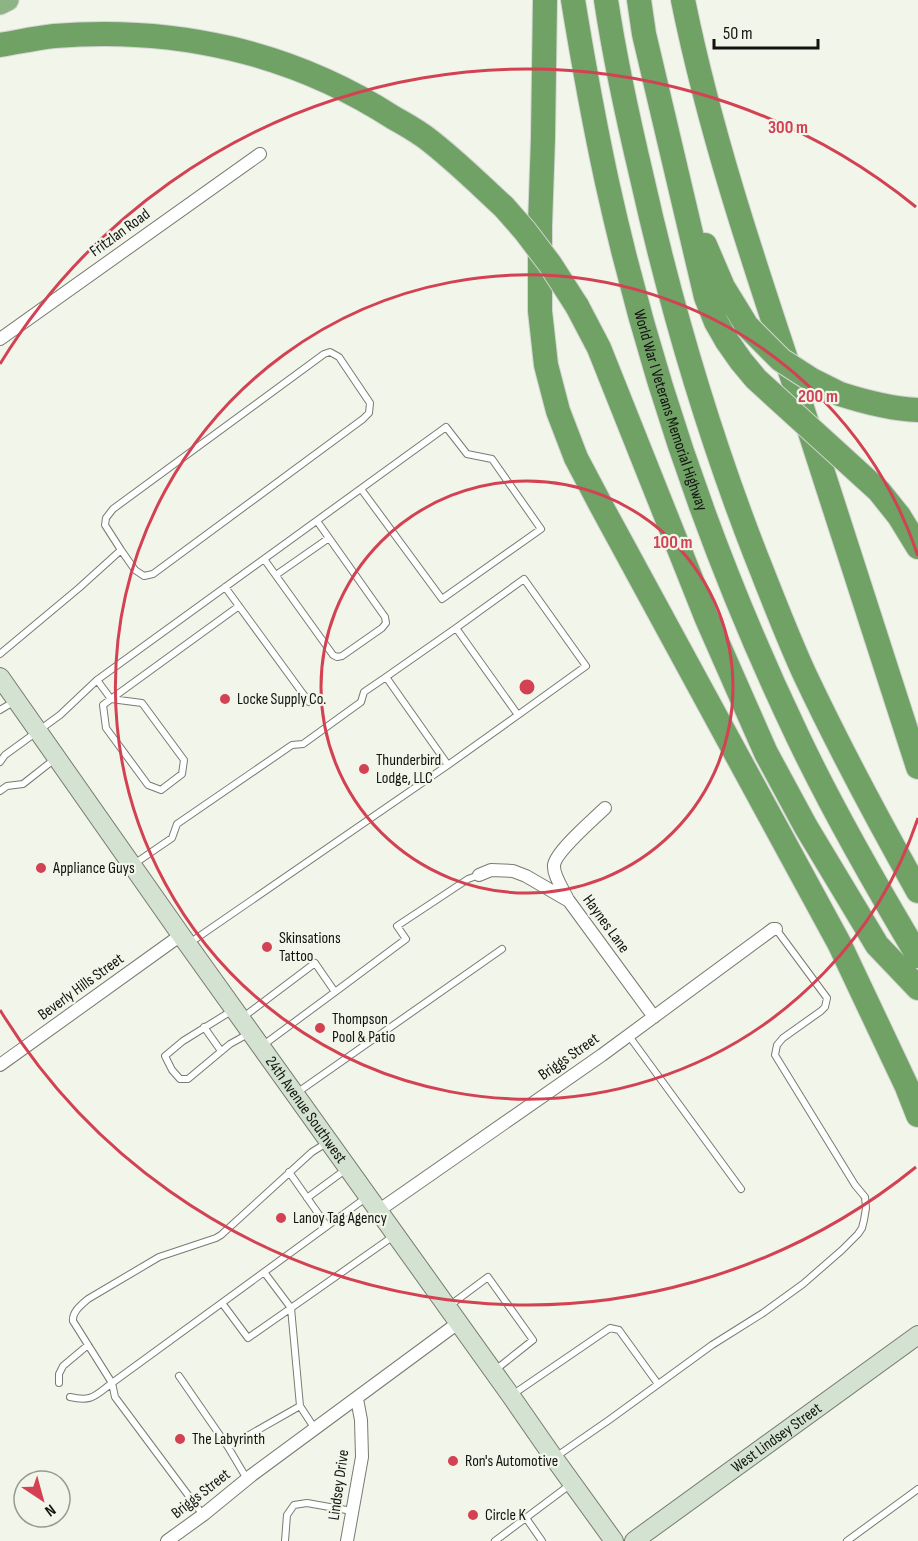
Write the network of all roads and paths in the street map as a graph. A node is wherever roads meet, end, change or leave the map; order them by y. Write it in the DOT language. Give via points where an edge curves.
graph roads {
  1 [pos="8,0"];
  2 [pos="545,0"];
  3 [pos="573,0"];
  4 [pos="606,0"];
  5 [pos="639,0"];
  6 [pos="683,0"];
  7 [pos="0,4"];
  8 [pos="0,45"];
  9 [pos="660,105"];
  10 [pos="260,154"];
  11 [pos="0,339"];
  12 [pos="918,410"];
  13 [pos="361,489"];
  14 [pos="317,521"];
  15 [pos="329,538"];
  16 [pos="918,547"];
  17 [pos="121,550"];
  18 [pos="264,559"];
  19 [pos="276,575"];
  20 [pos="225,587"];
  21 [pos="239,606"];
  22 [pos="456,628"];
  23 [pos="0,654"];
  24 [pos="0,677"];
  25 [pos="386,677"];
  26 [pos="97,680"];
  27 [pos="111,699"];
  28 [pos="16,700"];
  29 [pos="309,702"];
  30 [pos="0,710"];
  31 [pos="518,715"];
  32 [pos="38,732"];
  33 [pos="57,758"];
  34 [pos="0,762"];
  35 [pos="448,765"];
  36 [pos="918,767"];
  37 [pos="0,791"];
  38 [pos="605,808"];
  39 [pos="132,866"];
  40 [pos="479,874"];
  41 [pos="918,891"];
  42 [pos="569,901"];
  43 [pos="776,929"];
  44 [pos="184,940"];
  45 [pos="502,949"];
  46 [pos="918,956"];
  47 [pos="918,988"];
  48 [pos="335,992"];
  49 [pos="654,1017"];
  50 [pos="204,1027"];
  51 [pos="247,1027"];
  52 [pos="629,1035"];
  53 [pos="221,1051"];
  54 [pos="0,1065"];
  55 [pos="912,1093"];
  56 [pos="295,1095"];
  57 [pos="918,1115"];
  58 [pos="328,1141"];
  59 [pos="348,1168"];
  60 [pos="289,1173"];
  61 [pos="741,1189"];
  62 [pos="307,1198"];
  63 [pos="373,1203"];
  64 [pos="327,1226"];
  65 [pos="395,1235"];
  66 [pos="264,1272"];
  67 [pos="222,1303"];
  68 [pos="447,1307"];
  69 [pos="291,1308"];
  70 [pos="458,1323"];
  71 [pos="918,1335"];
  72 [pos="88,1345"];
  73 [pos="494,1371"];
  74 [pos="179,1376"];
  75 [pos="59,1383"];
  76 [pos="112,1383"];
  77 [pos="658,1384"];
  78 [pos="511,1396"];
  79 [pos="70,1397"];
  80 [pos="357,1399"];
  81 [pos="300,1406"];
  82 [pos="315,1430"];
  83 [pos="228,1447"];
  84 [pos="554,1458"];
  85 [pos="247,1479"];
  86 [pos="572,1484"];
  87 [pos="918,1489"];
  88 [pos="352,1511"];
  89 [pos="203,1515"];
  90 [pos="526,1518"];
  91 [pos="167,1541"];
  92 [pos="285,1541"];
  93 [pos="347,1541"];
  94 [pos="495,1541"];
  95 [pos="542,1541"];
  96 [pos="614,1541"];
  97 [pos="634,1541"];
  98 [pos="847,1541"];
  1 -- 7 [label="highway"];
  2 -- 55 [label="highway" via="540,311 546,365 558,411 576,458 839,943"];
  3 -- 46 [label="highway, World War I Veterans Memorial Highway" via="607,182 681,450 753,639 797,735 843,826"];
  4 -- 41 [label="highway, World War I Veterans Memorial Highway" via="658,250 691,368 737,507 805,675"];
  5 -- 9 [label="highway"];
  6 -- 36 [label="highway" via="720,152"];
  8 -- 47 [label="highway, bridge" via="53,36 135,35 192,40 269,58 327,80 424,136 504,207 550,264 599,348 706,619 766,753 877,945"];
  9 -- 12 [label="highway, bridge" via="706,249 747,326 781,360 840,394"];
  9 -- 16 [label="highway, bridge" via="706,297 727,341 756,378 879,491"];
  10 -- 11 [label="street, Fritzlan Road"];
  13 -- 13 [label="lane" via="446,427 467,454 492,459 541,529 442,599"];
  13 -- 14 [label="lane"];
  14 -- 15 [label="lane"];
  14 -- 18 [label="lane"];
  15 -- 19 [label="lane"];
  15 -- 19 [label="lane" via="385,617 382,628 358,645 342,656 333,655"];
  17 -- 17 [label="lane" via="105,525 113,509 324,354 330,352 339,357 370,403 369,413 363,419 153,574 144,576 135,570"];
  17 -- 23 [label="lane"];
  18 -- 19 [label="lane"];
  18 -- 20 [label="lane"];
  20 -- 21 [label="lane"];
  20 -- 26 [label="lane"];
  21 -- 27 [label="lane"];
  21 -- 29 [label="lane"];
  22 -- 25 [label="lane"];
  22 -- 31 [label="lane"];
  22 -- 31 [label="lane" via="524,579 586,666"];
  24 -- 28 [label="main road, 24th Avenue Southwest"];
  25 -- 35 [label="lane"];
  25 -- 39 [label="lane" via="364,692 361,702 303,744 292,745 177,824 172,838"];
  26 -- 27 [label="lane"];
  26 -- 32 [label="lane"];
  27 -- 27 [label="lane" via="103,705 106,728 148,785 161,790 182,774 184,760 142,703"];
  28 -- 30 [label="lane"];
  28 -- 32 [label="main road, 24th Avenue Southwest"];
  31 -- 35 [label="lane"];
  32 -- 33 [label="main road, 24th Avenue Southwest"];
  32 -- 34 [label="lane"];
  33 -- 37 [label="lane" via="23,784"];
  33 -- 39 [label="main road, 24th Avenue Southwest"];
  35 -- 44 [label="lane"];
  38 -- 42 [label="street" via="556,859 556,874"];
  39 -- 44 [label="main road, 24th Avenue Southwest"];
  40 -- 42 [label="street, Haynes Lane" via="513,871"];
  40 -- 48 [label="lane" via="397,926 406,939"];
  42 -- 49 [label="street, Haynes Lane"];
  43 -- 49 [label="street, Briggs Street"];
  43 -- 77 [label="lane" via="827,998 821,1011 783,1038 775,1055 865,1197 862,1228 803,1284"];
  44 -- 51 [label="main road, 24th Avenue Southwest"];
  44 -- 54 [label="street, Beverly Hills Street"];
  45 -- 56 [label="lane"];
  48 -- 51 [label="lane"];
  48 -- 51 [label="lane" via="315,963"];
  49 -- 52 [label="street, Briggs Street"];
  50 -- 51 [label="lane"];
  50 -- 53 [label="lane"];
  50 -- 53 [label="lane" via="165,1056 172,1070 180,1079 188,1079"];
  51 -- 53 [label="lane"];
  51 -- 56 [label="main road, 24th Avenue Southwest"];
  52 -- 61 [label="lane"];
  52 -- 63 [label="street, Briggs Street"];
  55 -- 57 [label="highway"];
  56 -- 58 [label="main road, 24th Avenue Southwest"];
  58 -- 59 [label="main road, 24th Avenue Southwest"];
  58 -- 60 [label="lane"];
  59 -- 62 [label="lane"];
  59 -- 63 [label="main road, 24th Avenue Southwest"];
  60 -- 62 [label="lane"];
  60 -- 72 [label="lane" via="221,1235 159,1257 88,1299 78,1308 73,1321"];
  62 -- 64 [label="lane"];
  63 -- 64 [label="lane"];
  63 -- 65 [label="main road, 24th Avenue Southwest"];
  64 -- 66 [label="lane"];
  65 -- 68 [label="main road, 24th Avenue Southwest"];
  65 -- 69 [label="lane"];
  66 -- 67 [label="lane"];
  66 -- 69 [label="lane"];
  67 -- 69 [label="lane" via="248,1338"];
  67 -- 76 [label="lane"];
  68 -- 70 [label="main road, 24th Avenue Southwest"];
  68 -- 73 [label="lane" via="488,1277 533,1340"];
  69 -- 81 [label="lane"];
  70 -- 73 [label="main road, 24th Avenue Southwest"];
  70 -- 80 [label="street, Briggs Street"];
  71 -- 97 [label="main road, West Lindsey Street"];
  72 -- 75 [label="lane" via="63,1366"];
  72 -- 76 [label="lane"];
  73 -- 78 [label="main road, 24th Avenue Southwest"];
  74 -- 83 [label="lane"];
  76 -- 79 [label="lane" via="91,1399"];
  76 -- 89 [label="lane" via="115,1397"];
  77 -- 78 [label="lane" via="619,1330 610,1328"];
  77 -- 84 [label="lane"];
  78 -- 84 [label="main road, 24th Avenue Southwest"];
  80 -- 82 [label="street, Briggs Street"];
  80 -- 88 [label="street, Lindsey Drive" via="362,1457"];
  81 -- 82 [label="lane"];
  81 -- 83 [label="lane"];
  82 -- 85 [label="street, Briggs Street"];
  83 -- 85 [label="lane"];
  84 -- 86 [label="main road, 24th Avenue Southwest"];
  85 -- 89 [label="street, Briggs Street"];
  86 -- 90 [label="lane"];
  86 -- 96 [label="main road, 24th Avenue Southwest"];
  87 -- 98 [label="lane"];
  88 -- 92 [label="lane" via="307,1503 294,1505 287,1515"];
  88 -- 93 [label="street, Lindsey Drive"];
  89 -- 91 [label="street, Briggs Street"];
  90 -- 94 [label="lane"];
  90 -- 95 [label="lane"];
}
